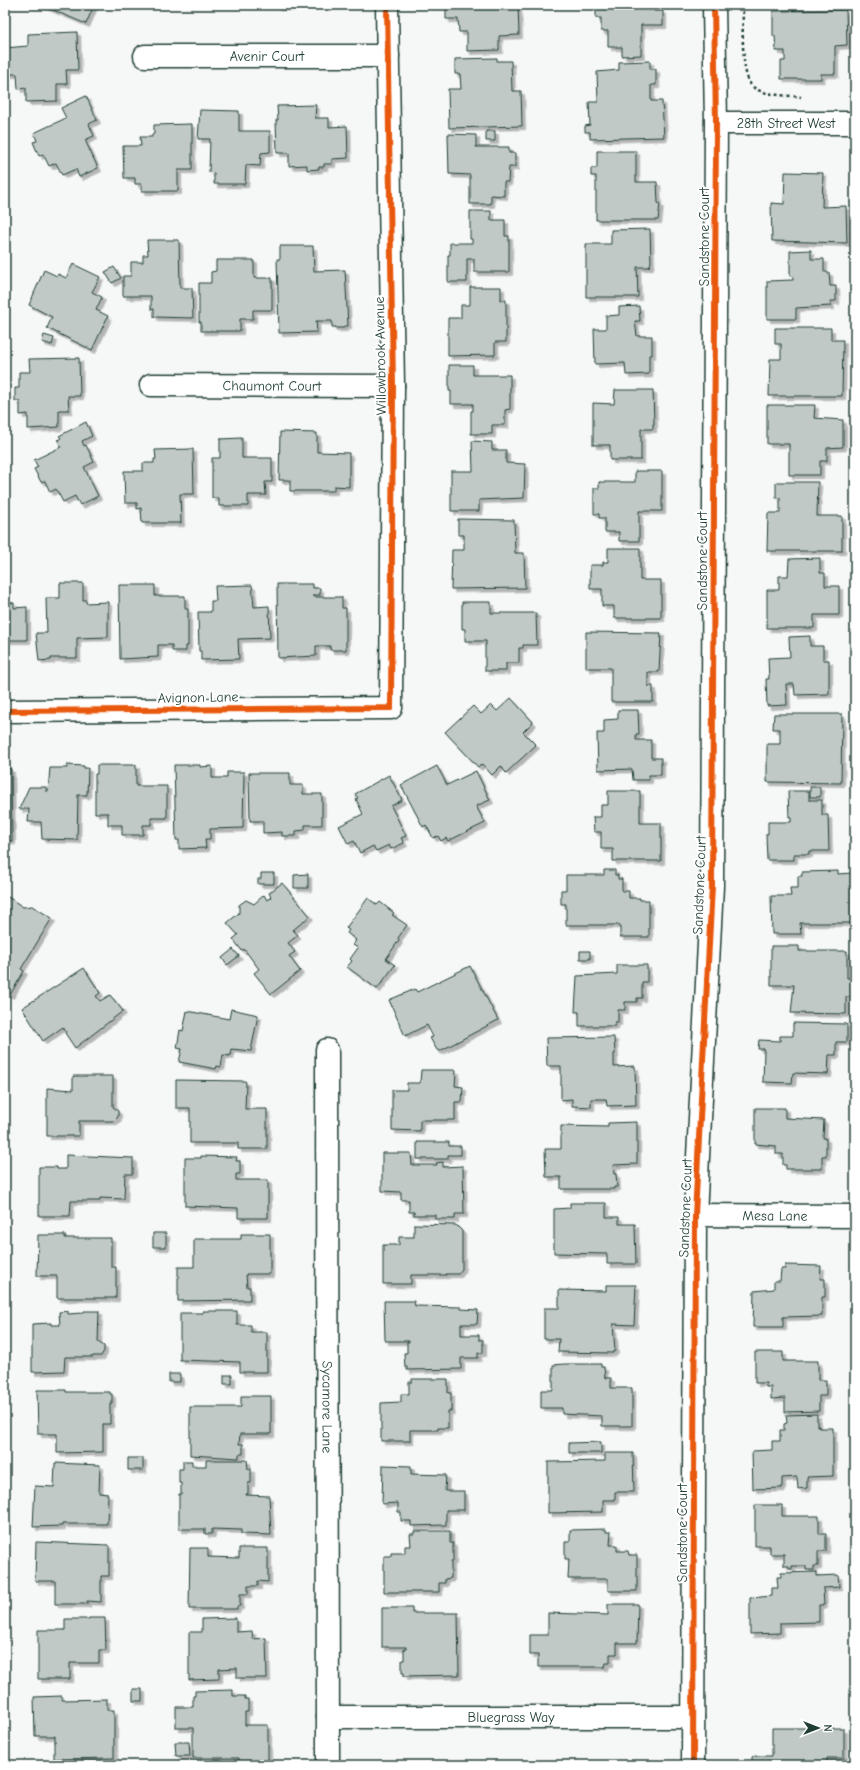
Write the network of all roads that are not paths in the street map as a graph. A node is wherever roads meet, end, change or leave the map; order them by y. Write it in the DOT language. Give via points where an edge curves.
graph roads {
  1 [pos="388,5"];
  2 [pos="714,5"];
  3 [pos="145,56"];
  4 [pos="388,56"];
  5 [pos="716,123"];
  6 [pos="855,123"];
  7 [pos="152,385"];
  8 [pos="393,386"];
  9 [pos="391,708"];
  10 [pos="5,711"];
  11 [pos="327,1050"];
  12 [pos="696,1215"];
  13 [pos="855,1216"];
  14 [pos="328,1717"];
  15 [pos="693,1717"];
  16 [pos="328,1765"];
  17 [pos="693,1765"];
  1 -- 4 [label="street, Willowbrook Avenue"];
  2 -- 5 [label="street, Sandstone Court"];
  3 -- 4 [label="street, Avenir Court"];
  4 -- 8 [label="street, Willowbrook Avenue"];
  5 -- 6 [label="street, 28th Street West"];
  5 -- 12 [label="street, Sandstone Court" via="712,886"];
  7 -- 8 [label="street, Chaumont Court"];
  8 -- 9 [label="street, Willowbrook Avenue"];
  9 -- 10 [label="street, Avignon Lane"];
  11 -- 14 [label="street, Sycamore Lane"];
  12 -- 13 [label="street, Mesa Lane"];
  12 -- 15 [label="street, Sandstone Court"];
  14 -- 15 [label="street, Bluegrass Way"];
  14 -- 16 [label="street, Sycamore Lane"];
  15 -- 17 [label="street, Sandstone Court"];
}
